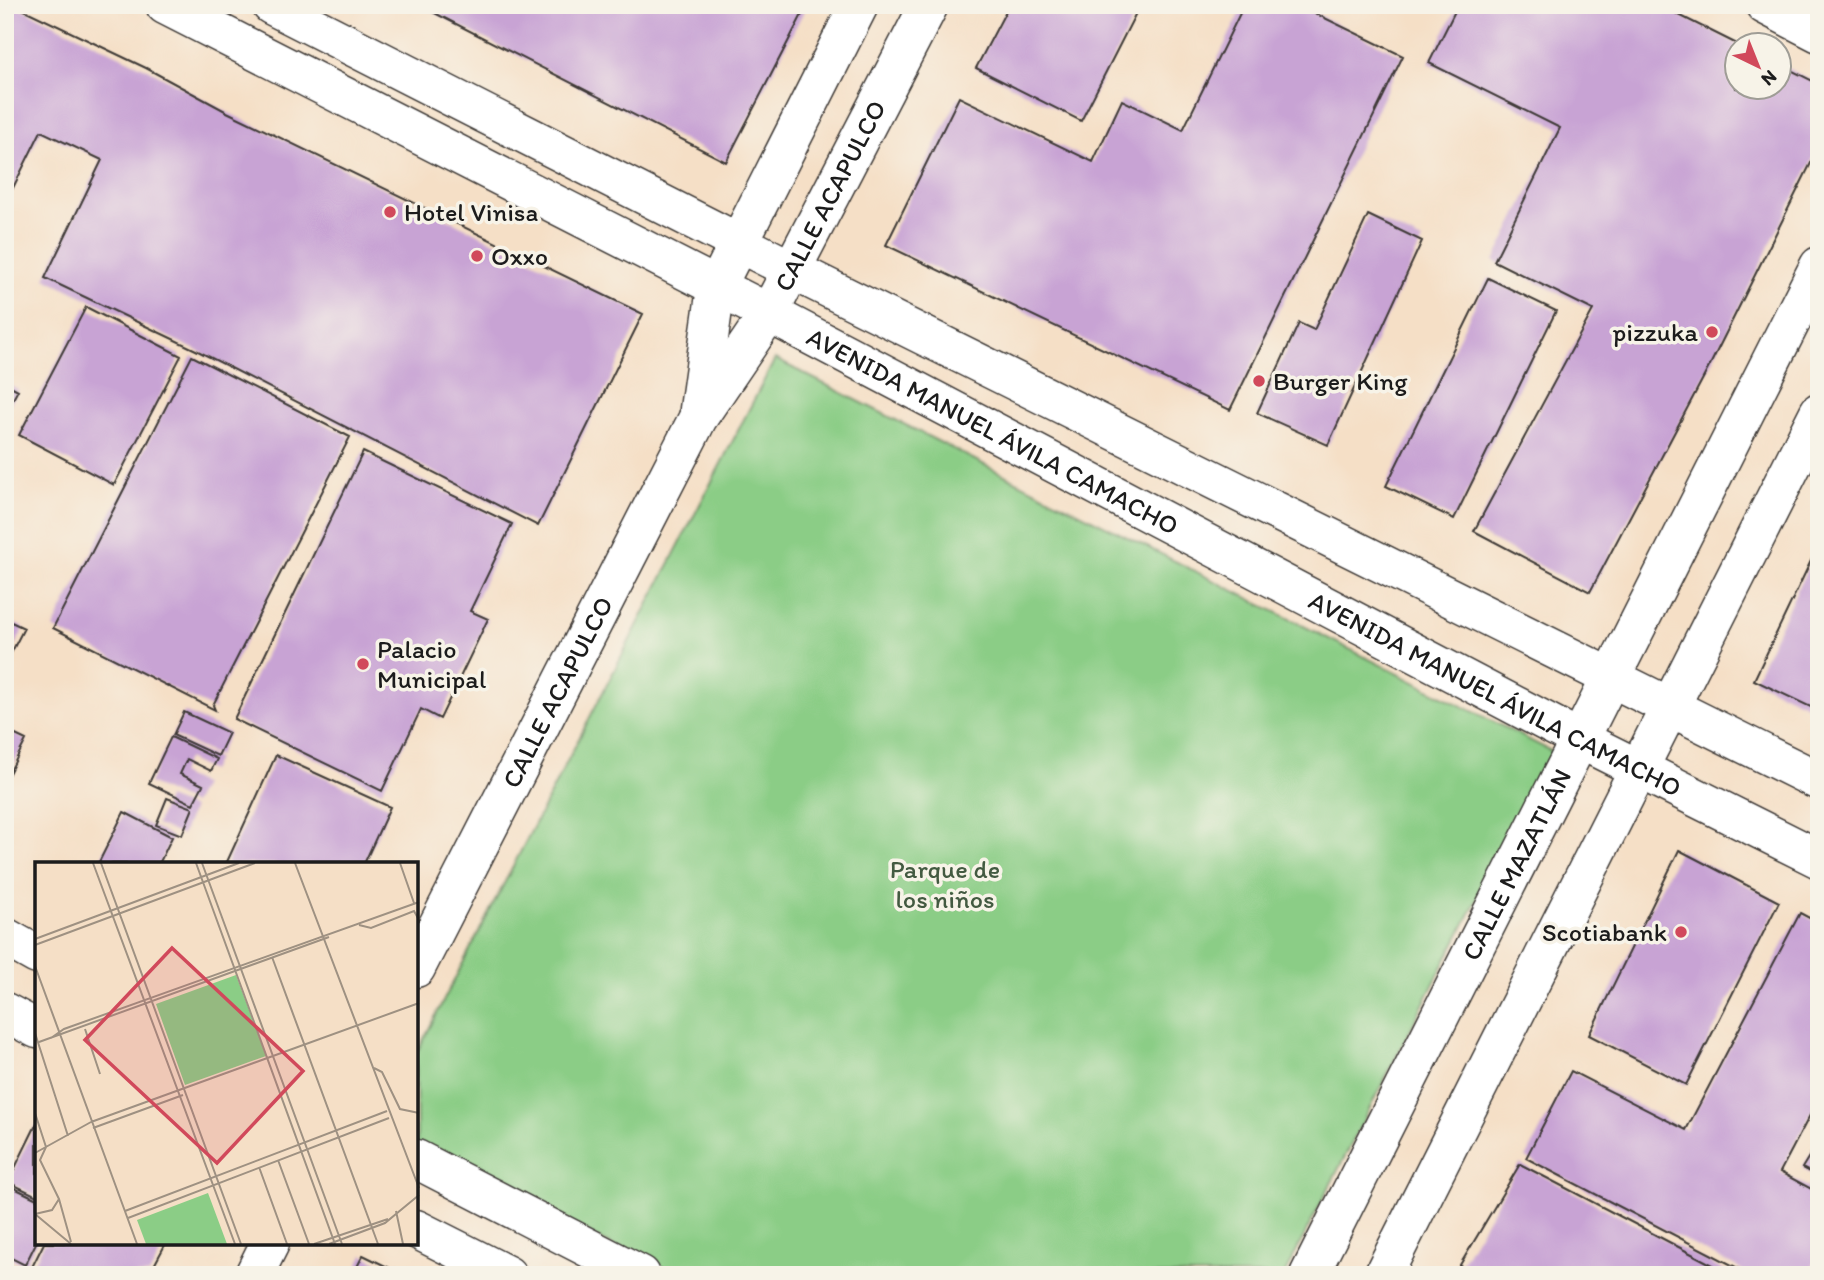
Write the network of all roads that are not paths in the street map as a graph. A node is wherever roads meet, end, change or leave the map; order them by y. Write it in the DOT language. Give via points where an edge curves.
graph roads {
  1 [pos="165,5"];
  2 [pos="271,5"];
  3 [pos="859,5"];
  4 [pos="929,5"];
  5 [pos="1765,5"];
  6 [pos="1819,33"];
  7 [pos="738,242"];
  8 [pos="1819,266"];
  9 [pos="792,270"];
  10 [pos="716,288"];
  11 [pos="768,315"];
  12 [pos="1819,412"];
  13 [pos="698,418"];
  14 [pos="1611,676"];
  15 [pos="1671,706"];
  16 [pos="1579,739"];
  17 [pos="1638,769"];
  18 [pos="1819,780"];
  19 [pos="1819,859"];
  20 [pos="5,937"];
  21 [pos="35,954"];
  22 [pos="418,964"];
  23 [pos="5,1012"];
  24 [pos="35,1028"];
  25 [pos="418,1160"];
  26 [pos="418,1230"];
  27 [pos="269,1245"];
  28 [pos="254,1275"];
  29 [pos="507,1275"];
  30 [pos="640,1275"];
  31 [pos="1308,1275"];
  32 [pos="1383,1275"];
  1 -- 10 [label="street, AVENIDA MANUEL ÁVILA CAMACHO"];
  2 -- 7 [label="street, AVENIDA MANUEL ÁVILA CAMACHO"];
  3 -- 7 [label="street, CALLE ACAPULCO"];
  4 -- 9 [label="street, CALLE ACAPULCO"];
  5 -- 6 [label="street"];
  7 -- 9 [label="street, AVENIDA MANUEL ÁVILA CAMACHO"];
  7 -- 10 [label="street, CALLE ACAPULCO"];
  8 -- 14 [label="street, CALLE MAZATLÁN"];
  9 -- 11 [label="street, CALLE ACAPULCO"];
  9 -- 14 [label="street, AVENIDA MANUEL ÁVILA CAMACHO"];
  10 -- 11 [label="street, AVENIDA MANUEL ÁVILA CAMACHO"];
  10 -- 13 [label="street, CALLE ACAPULCO"];
  11 -- 13 [label="street, CALLE ACAPULCO"];
  11 -- 16 [label="street, AVENIDA MANUEL ÁVILA CAMACHO"];
  12 -- 15 [label="street"];
  13 -- 22 [label="street, CALLE ACAPULCO"];
  14 -- 15 [label="street, AVENIDA MANUEL ÁVILA CAMACHO"];
  14 -- 16 [label="street, CALLE MAZATLÁN"];
  15 -- 17 [label="street"];
  15 -- 18 [label="street, AVENIDA MANUEL ÁVILA CAMACHO"];
  16 -- 17 [label="street, AVENIDA MANUEL ÁVILA CAMACHO"];
  16 -- 31 [label="street, CALLE MAZATLÁN"];
  17 -- 19 [label="street, AVENIDA MANUEL ÁVILA CAMACHO"];
  17 -- 32 [label="street"];
  20 -- 21 [label="street"];
  23 -- 24 [label="street"];
  25 -- 30 [label="street"];
  26 -- 29 [label="street"];
  27 -- 28 [label="street"];
}
